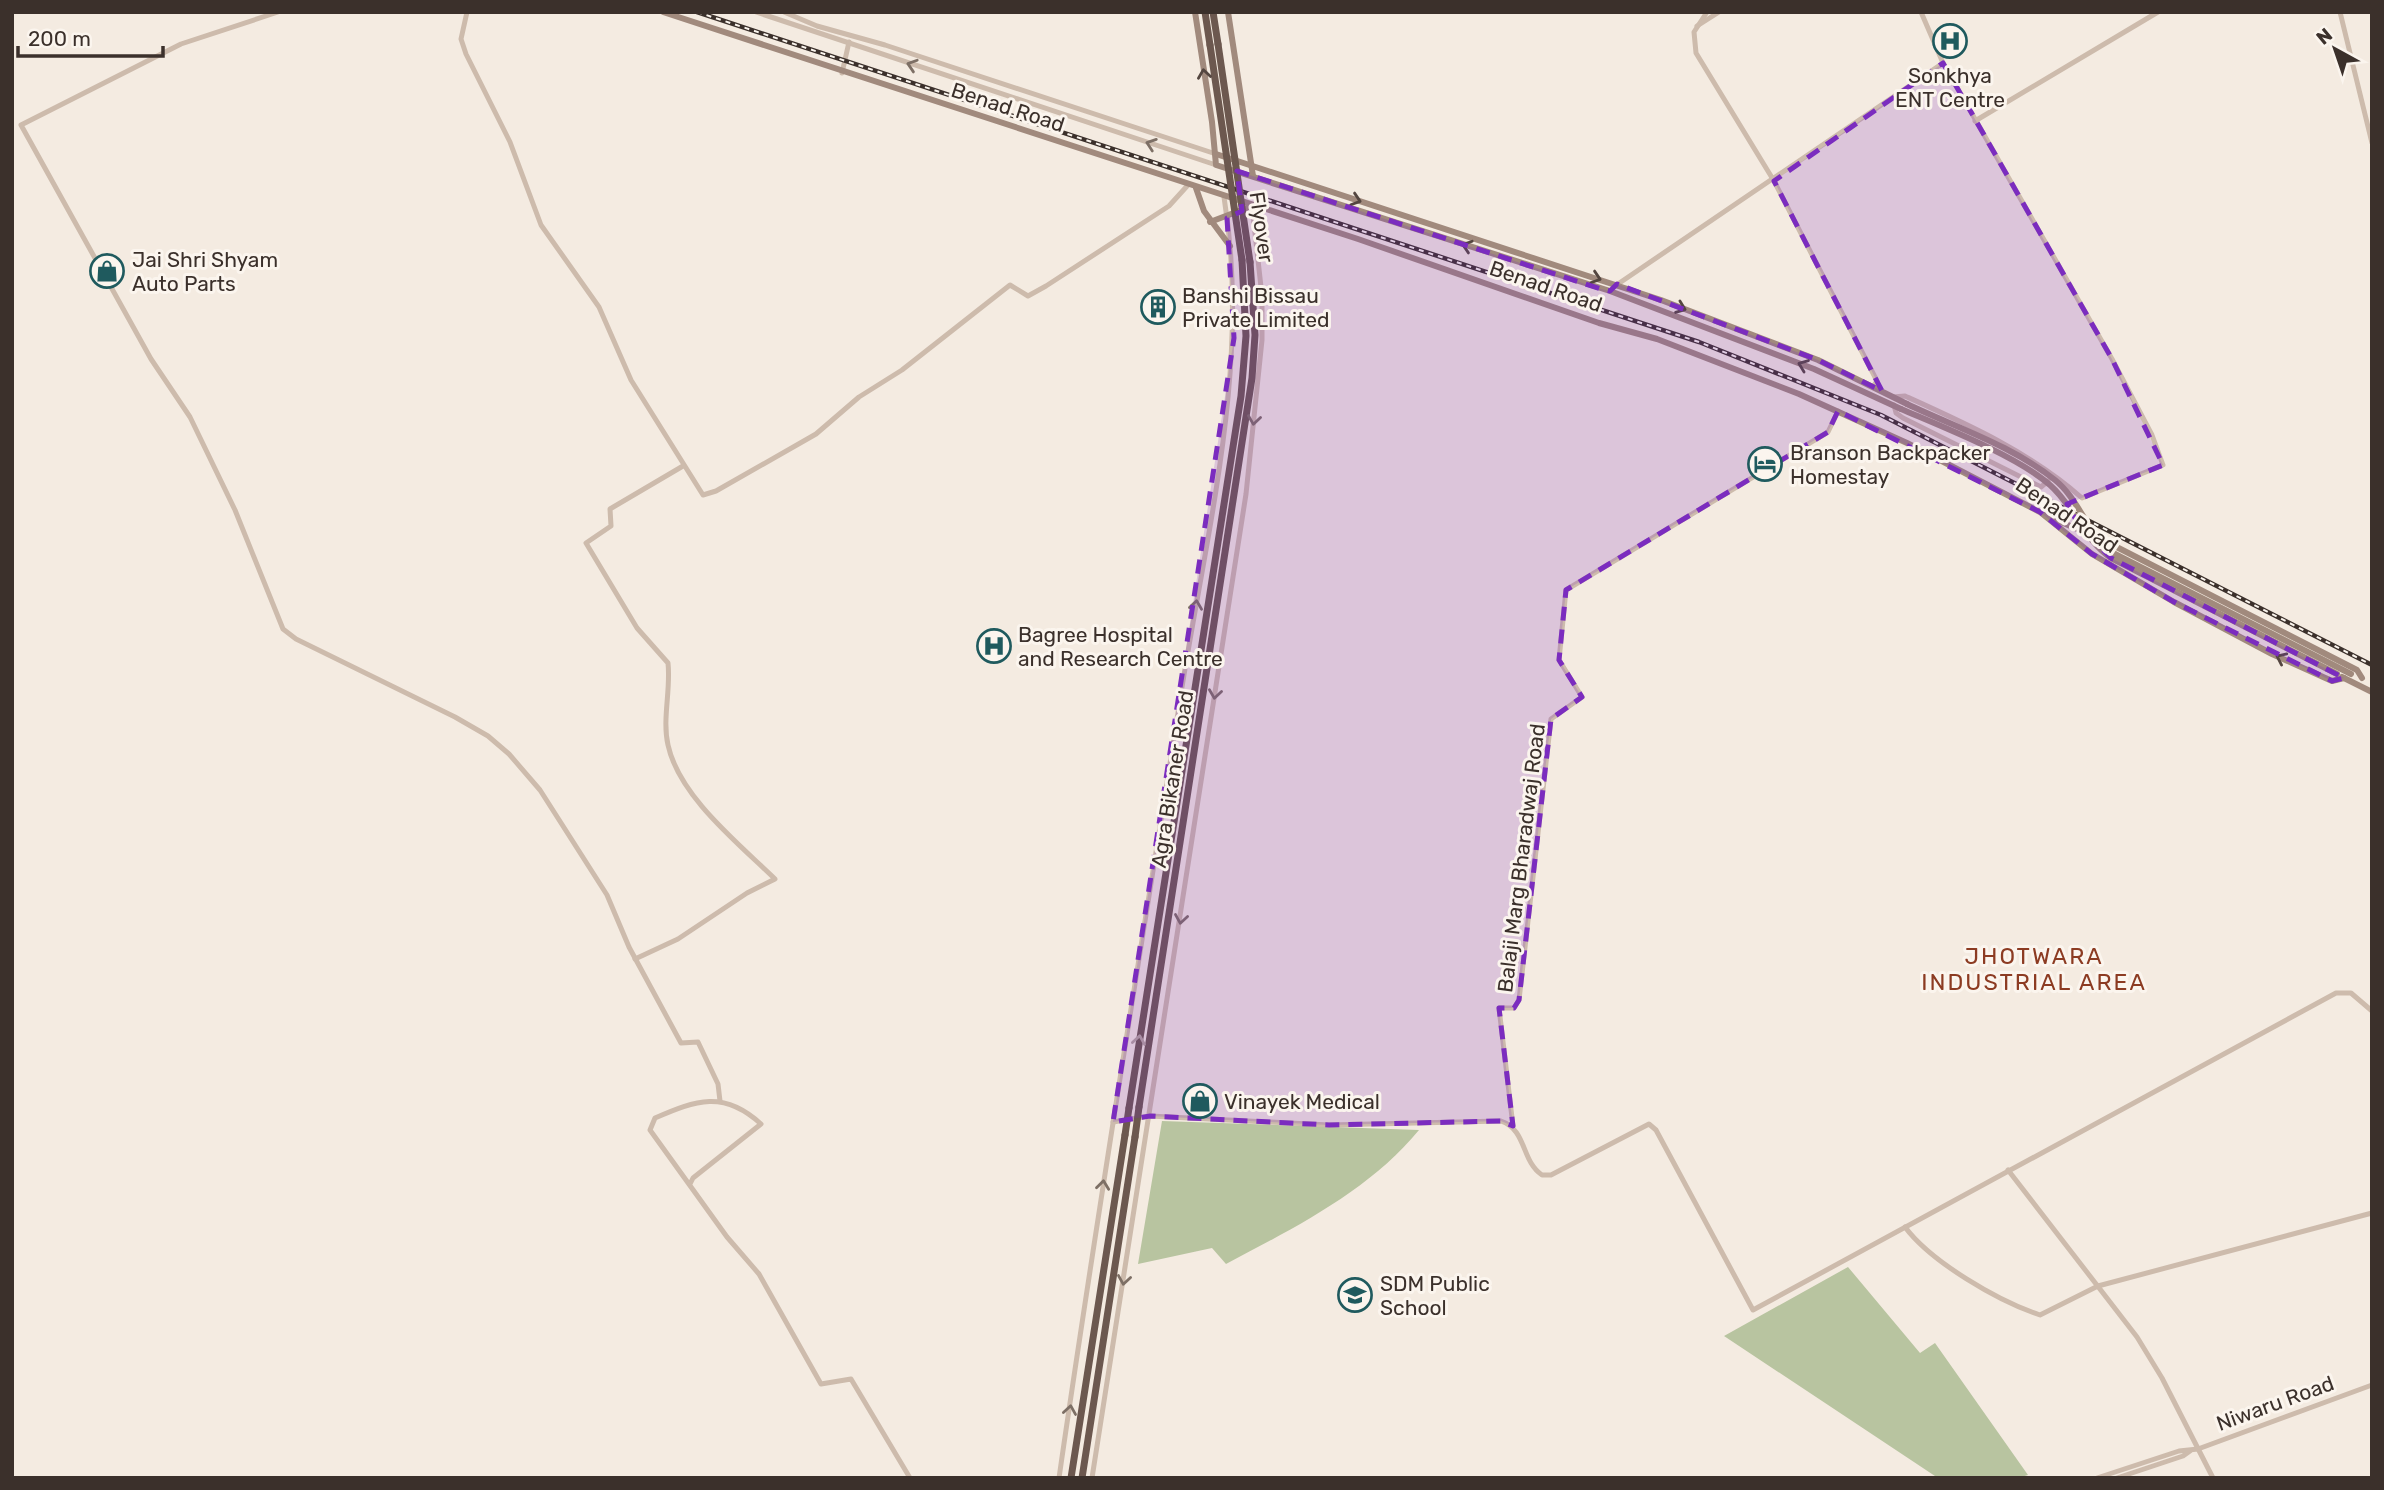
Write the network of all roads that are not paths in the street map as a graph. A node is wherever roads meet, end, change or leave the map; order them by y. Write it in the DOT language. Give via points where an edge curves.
graph roads {
  1 [pos="278,12"];
  2 [pos="467,12"];
  3 [pos="663,12"];
  4 [pos="755,12"];
  5 [pos="784,12"];
  6 [pos="1195,12"];
  7 [pos="1205,12"];
  8 [pos="1213,12"];
  9 [pos="1228,12"];
  10 [pos="1707,12"];
  11 [pos="1719,12"];
  12 [pos="1920,12"];
  13 [pos="2158,12"];
  14 [pos="2340,12"];
  15 [pos="1697,26"];
  16 [pos="851,35"];
  17 [pos="848,45"];
  18 [pos="1214,45"];
  19 [pos="1943,63"];
  20 [pos="842,73"];
  21 [pos="1975,121"];
  22 [pos="2372,143"];
  23 [pos="1216,154"];
  24 [pos="1251,164"];
  25 [pos="1216,165"];
  26 [pos="1254,176"];
  27 [pos="1774,181"];
  28 [pos="1188,185"];
  29 [pos="1196,188"];
  30 [pos="1224,197"];
  31 [pos="1252,206"];
  32 [pos="1227,218"];
  33 [pos="1210,222"];
  34 [pos="1230,246"];
  35 [pos="1558,265"];
  36 [pos="1555,274"];
  37 [pos="1617,284"];
  38 [pos="1610,291"];
  39 [pos="1873,387"];
  40 [pos="1892,401"];
  41 [pos="1904,406"];
  42 [pos="1838,411"];
  43 [pos="1242,414"];
  44 [pos="683,466"];
  45 [pos="2056,475"];
  46 [pos="2040,512"];
  47 [pos="2348,676"];
  48 [pos="2362,678"];
  49 [pos="2372,683"];
  50 [pos="2372,692"];
  51 [pos="635,959"];
  52 [pos="2372,1011"];
  53 [pos="720,1101"];
  54 [pos="1150,1116"];
  55 [pos="1113,1122"];
  56 [pos="1513,1126"];
  57 [pos="2008,1170"];
  58 [pos="690,1184"];
  59 [pos="2372,1213"];
  60 [pos="1905,1227"];
  61 [pos="2098,1286"];
  62 [pos="2372,1385"];
  63 [pos="2198,1449"];
  64 [pos="2159,1461"];
  65 [pos="911,1478"];
  66 [pos="1059,1478"];
  67 [pos="1071,1478"];
  68 [pos="1082,1478"];
  69 [pos="1092,1478"];
  70 [pos="2097,1478"];
  71 [pos="2117,1478"];
  72 [pos="2213,1478"];
  1 -- 51 [label="street" via="181,44 21,125 151,359 190,417 235,510 283,629 455,717 509,754 540,790 607,895"];
  2 -- 44 [label="street" via="461,39 466,54 510,142 536,216 599,307 631,380"];
  3 -- 20 [label="main road, Benad Road"];
  4 -- 17 [label="street"];
  5 -- 16 [label="street"];
  23 -- 6 [label="main road, one-way"];
  7 -- 18 [label="highway"];
  8 -- 18 [label="highway"];
  9 -- 24 [label="main road"];
  10 -- 15 [label="street"];
  11 -- 15 [label="street"];
  12 -- 19 [label="street"];
  13 -- 21 [label="street"];
  14 -- 22 [label="street"];
  15 -- 27 [label="street" via="1696,52"];
  16 -- 17 [label="street"];
  16 -- 23 [label="street"];
  17 -- 20 [label="street"];
  25 -- 17 [label="street, one-way"];
  18 -- 43 [label="highway, Flyover, bridge" via="1244,280"];
  19 -- 21 [label="street"];
  19 -- 27 [label="street"];
  20 -- 28 [label="main road, Benad Road"];
  21 -- 45 [label="street" via="2112,359 2163,465 2082,498"];
  23 -- 24 [label="main road"];
  23 -- 25 [label="main road"];
  24 -- 26 [label="main road"];
  24 -- 35 [label="main road, one-way"];
  25 -- 26 [label="main road"];
  36 -- 26 [label="main road, one-way"];
  27 -- 37 [label="street"];
  27 -- 39 [label="street" via="1877,381"];
  28 -- 29 [label="main road, Benad Road"];
  28 -- 44 [label="street" via="1169,206 1046,286 1028,296 1010,285 816,434 716,491 703,495"];
  29 -- 30 [label="main road, Benad Road"];
  29 -- 33 [label="main road"];
  30 -- 31 [label="main road, Benad Road"];
  30 -- 32 [label="street"];
  31 -- 32 [label="main road"];
  31 -- 42 [label="main road, Benad Road" via="1657,339"];
  31 -- 54 [label="street, one-way" via="1262,340 1246,494"];
  32 -- 33 [label="main road"];
  32 -- 34 [label="street"];
  33 -- 34 [label="main road"];
  55 -- 34 [label="street, one-way" via="1231,380"];
  35 -- 36 [label="main road"];
  35 -- 37 [label="main road, one-way"];
  36 -- 38 [label="main road"];
  37 -- 38 [label="street"];
  37 -- 39 [label="main road, one-way" via="1818,360"];
  40 -- 38 [label="main road, one-way"];
  39 -- 40 [label="main road"];
  40 -- 41 [label="main road"];
  40 -- 45 [label="street" via="1905,396 1952,417"];
  40 -- 45 [label="street" via="1903,418 2040,487"];
  41 -- 47 [label="main road, bridge" via="1996,446 2057,481 2091,532 2115,554"];
  41 -- 47 [label="main road, bridge" via="2038,475 2063,499 2095,547 2111,558"];
  42 -- 46 [label="main road, Benad Road"];
  42 -- 56 [label="street, Balaji Marg Bharadwaj Road" via="1828,432 1566,590 1559,660 1582,697 1551,719 1519,1000 1514,1008 1499,1008"];
  67 -- 43 [label="highway, one-way, bridge"];
  43 -- 68 [label="highway, Agra Bikaner Road, bridge"];
  44 -- 51 [label="street" via="610,509 611,526 586,543 636,628 668,663 667,742 696,803 775,879 678,939"];
  47 -- 46 [label="main road, Benad Road, one-way" via="2332,681 2174,603 2092,554"];
  46 -- 48 [label="main road" via="2357,670"];
  47 -- 48 [label="main road"];
  47 -- 50 [label="main road, Benad Road"];
  48 -- 49 [label="main road"];
  51 -- 53 [label="street" via="681,1043 698,1042 718,1084"];
  52 -- 57 [label="street" via="2351,993 2336,993"];
  53 -- 58 [label="street" via="736,1105 761,1124"];
  53 -- 58 [label="street" via="684,1107 655,1118 651,1124 650,1130"];
  54 -- 55 [label="street"];
  54 -- 56 [label="street" via="1329,1125 1501,1121"];
  54 -- 69 [label="street, one-way"];
  66 -- 55 [label="street, one-way"];
  56 -- 60 [label="street" via="1533,1167 1542,1175 1551,1175 1649,1124 1653,1126 1753,1310"];
  57 -- 60 [label="street"];
  57 -- 61 [label="street"];
  58 -- 65 [label="street" via="760,1274 821,1384 851,1378"];
  59 -- 61 [label="street"];
  60 -- 61 [label="street" via="1915,1241 1971,1279 2040,1315"];
  61 -- 63 [label="street" via="2162,1378"];
  62 -- 63 [label="street, Niwaru Road"];
  63 -- 64 [label="street, Niwaru Road"];
  63 -- 72 [label="street"];
  64 -- 70 [label="street, Niwaru Road"];
  64 -- 71 [label="street, Niwaru Road"];
}
